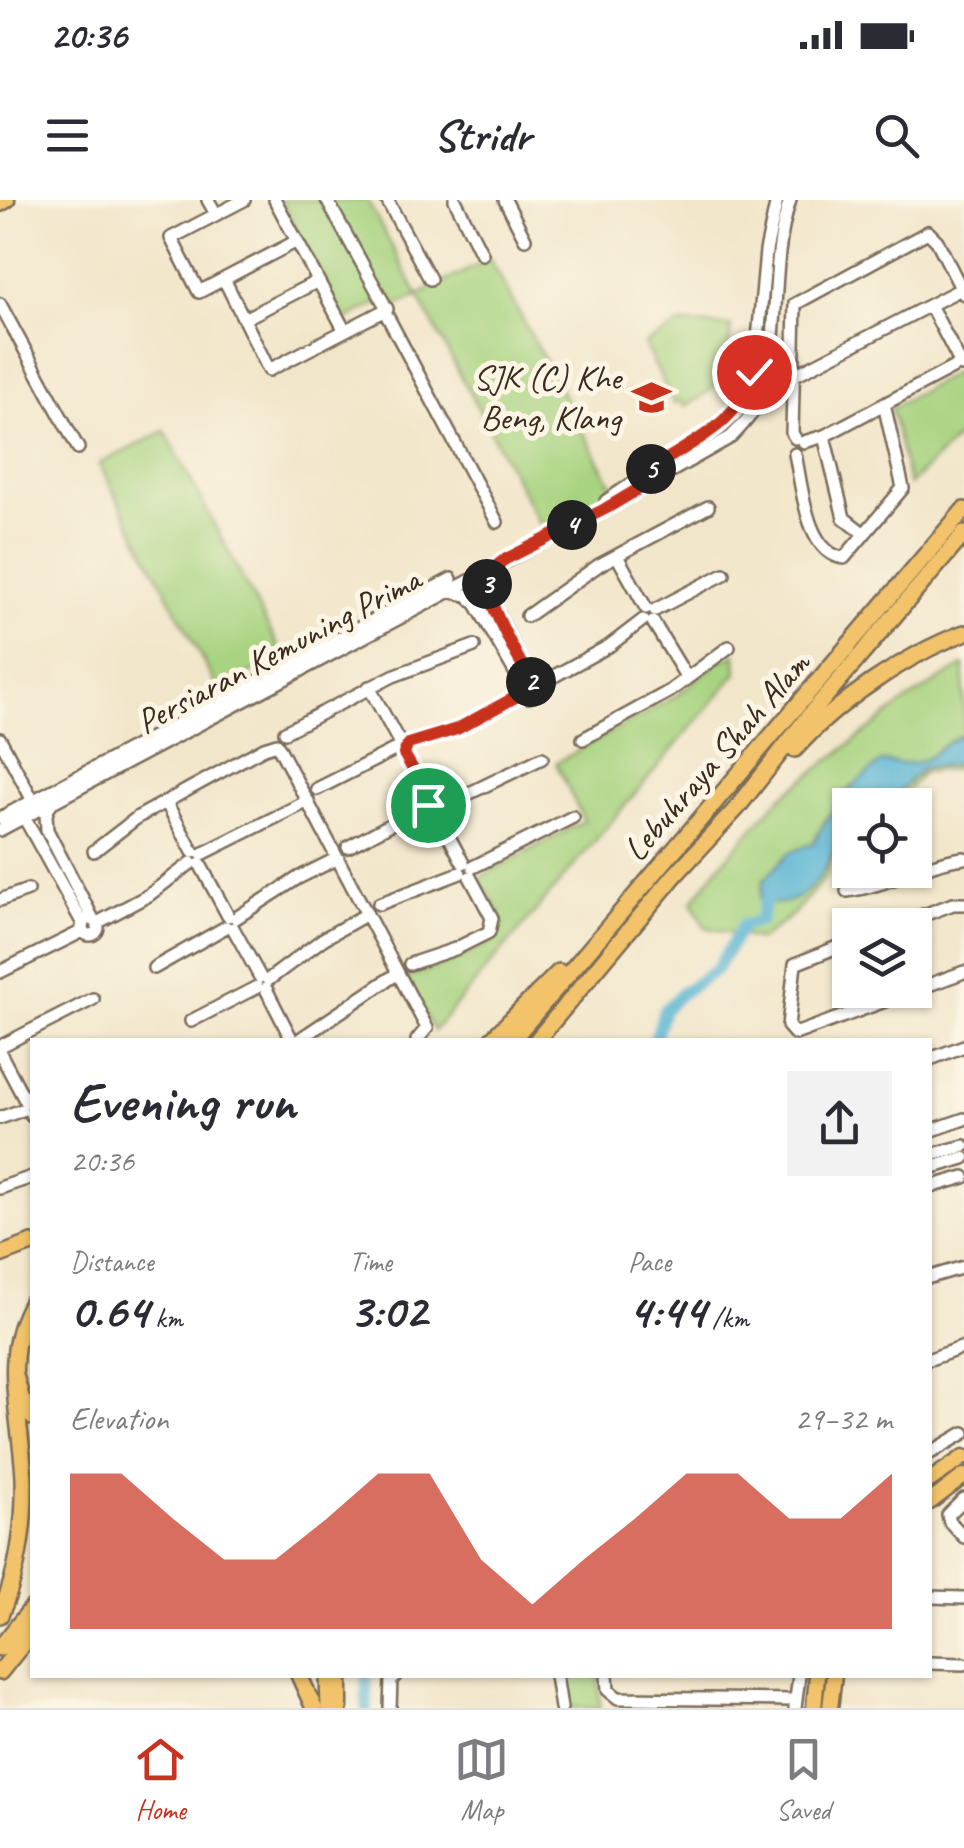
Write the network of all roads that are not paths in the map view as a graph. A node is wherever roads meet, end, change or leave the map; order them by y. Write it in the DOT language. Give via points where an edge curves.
graph roads {
  1 [pos="7,200"];
  2 [pos="208,200"];
  3 [pos="244,200"];
  4 [pos="274,200"];
  5 [pos="327,200"];
  6 [pos="387,200"];
  7 [pos="455,200"];
  8 [pos="505,200"];
  9 [pos="778,200"];
  10 [pos="790,200"];
  11 [pos="0,204"];
  12 [pos="216,214"];
  13 [pos="525,239"];
  14 [pos="297,241"];
  15 [pos="482,254"];
  16 [pos="224,279"];
  17 [pos="430,279"];
  18 [pos="318,282"];
  19 [pos="962,292"];
  20 [pos="0,304"];
  21 [pos="767,304"];
  22 [pos="795,304"];
  23 [pos="930,306"];
  24 [pos="384,310"];
  25 [pos="244,319"];
  26 [pos="344,331"];
  27 [pos="962,367"];
  28 [pos="795,375"];
  29 [pos="884,404"];
  30 [pos="824,436"];
  31 [pos="800,440"];
  32 [pos="78,448"];
  33 [pos="649,476"];
  34 [pos="708,507"];
  35 [pos="964,510"];
  36 [pos="497,522"];
  37 [pos="863,533"];
  38 [pos="964,534"];
  39 [pos="617,556"];
  40 [pos="504,560"];
  41 [pos="724,574"];
  42 [pos="446,591"];
  43 [pos="649,615"];
  44 [pos="527,616"];
  45 [pos="494,620"];
  46 [pos="964,633"];
  47 [pos="474,646"];
  48 [pos="729,647"];
  49 [pos="687,678"];
  50 [pos="370,687"];
  51 [pos="528,687"];
  52 [pos="286,732"];
  53 [pos="0,738"];
  54 [pos="584,739"];
  55 [pos="401,747"];
  56 [pos="542,758"];
  57 [pos="317,790"];
  58 [pos="62,797"];
  59 [pos="35,798"];
  60 [pos="308,800"];
  61 [pos="166,802"];
  62 [pos="737,808"];
  63 [pos="434,809"];
  64 [pos="24,817"];
  65 [pos="573,817"];
  66 [pos="0,826"];
  67 [pos="40,833"];
  68 [pos="348,847"];
  69 [pos="94,851"];
  70 [pos="197,858"];
  71 [pos="338,858"];
  72 [pos="964,858"];
  73 [pos="467,870"];
  74 [pos="28,890"];
  75 [pos="848,891"];
  76 [pos="0,900"];
  77 [pos="631,900"];
  78 [pos="379,904"];
  79 [pos="964,904"];
  80 [pos="932,912"];
  81 [pos="368,914"];
  82 [pos="231,922"];
  83 [pos="89,924"];
  84 [pos="832,949"];
  85 [pos="410,964"];
  86 [pos="154,968"];
  87 [pos="0,972"];
  88 [pos="964,972"];
  89 [pos="398,973"];
  90 [pos="263,983"];
  91 [pos="932,984"];
  92 [pos="93,999"];
  93 [pos="870,1008"];
  94 [pos="192,1021"];
  95 [pos="422,1036"];
  96 [pos="293,1038"];
  97 [pos="296,1038"];
  98 [pos="493,1038"];
  99 [pos="514,1038"];
  100 [pos="539,1038"];
  101 [pos="964,1046"];
  102 [pos="1,1048"];
  103 [pos="932,1058"];
  104 [pos="29,1110"];
  105 [pos="0,1118"];
  106 [pos="964,1119"];
  107 [pos="932,1131"];
  108 [pos="964,1146"];
  109 [pos="932,1154"];
  110 [pos="964,1158"];
  111 [pos="932,1167"];
  112 [pos="964,1176"];
  113 [pos="30,1178"];
  114 [pos="932,1186"];
  115 [pos="0,1188"];
  116 [pos="30,1244"];
  117 [pos="0,1255"];
  118 [pos="964,1267"];
  119 [pos="932,1276"];
  120 [pos="30,1305"];
  121 [pos="30,1319"];
  122 [pos="964,1347"];
  123 [pos="932,1358"];
  124 [pos="0,1384"];
  125 [pos="30,1413"];
  126 [pos="14,1424"];
  127 [pos="964,1433"];
  128 [pos="932,1452"];
  129 [pos="964,1458"];
  130 [pos="964,1476"];
  131 [pos="932,1479"];
  132 [pos="964,1499"];
  133 [pos="932,1500"];
  134 [pos="964,1537"];
  135 [pos="932,1597"];
  136 [pos="964,1598"];
  137 [pos="30,1610"];
  138 [pos="0,1614"];
  139 [pos="30,1634"];
  140 [pos="0,1648"];
  141 [pos="30,1650"];
  142 [pos="932,1663"];
  143 [pos="964,1664"];
  144 [pos="0,1672"];
  145 [pos="300,1678"];
  146 [pos="328,1678"];
  147 [pos="340,1678"];
  148 [pos="393,1678"];
  149 [pos="556,1678"];
  150 [pos="607,1678"];
  151 [pos="799,1678"];
  152 [pos="817,1678"];
  153 [pos="834,1678"];
  154 [pos="0,1680"];
  155 [pos="796,1704"];
  156 [pos="314,1708"];
  157 [pos="329,1708"];
  158 [pos="340,1708"];
  159 [pos="390,1708"];
  160 [pos="561,1708"];
  161 [pos="814,1708"];
  162 [pos="830,1708"];
  1 -- 11 [label="main road"];
  2 -- 12 [label="street"];
  3 -- 12 [label="street"];
  4 -- 14 [label="street"];
  5 -- 24 [label="street"];
  6 -- 17 [label="street"];
  7 -- 15 [label="street"];
  8 -- 13 [label="street"];
  9 -- 21 [label="street, Persiaran Kemuning Prima" via="766,251"];
  10 -- 21 [label="street, Persiaran Kemuning Prima"];
  12 -- 16 [label="street" via="171,238 198,292"];
  14 -- 16 [label="street"];
  14 -- 18 [label="street"];
  16 -- 25 [label="street"];
  18 -- 25 [label="street"];
  18 -- 26 [label="street"];
  19 -- 22 [label="street" via="933,234 924,232"];
  19 -- 23 [label="street"];
  20 -- 32 [label="street"];
  21 -- 22 [label="street"];
  21 -- 33 [label="street, Persiaran Kemuning Prima" via="754,372 738,406"];
  22 -- 28 [label="street"];
  23 -- 27 [label="street"];
  23 -- 28 [label="street"];
  24 -- 26 [label="street"];
  24 -- 36 [label="street"];
  25 -- 26 [label="street" via="269,370"];
  27 -- 29 [label="street"];
  28 -- 31 [label="street" via="792,433"];
  29 -- 30 [label="street"];
  29 -- 37 [label="street" via="903,488"];
  30 -- 31 [label="street"];
  30 -- 37 [label="street" via="844,518"];
  31 -- 37 [label="street" via="795,454 814,536 842,559"];
  33 -- 40 [label="street, Persiaran Kemuning Prima" via="605,509"];
  33 -- 59 [label="street, Persiaran Kemuning Prima"];
  34 -- 39 [label="street"];
  35 -- 77 [label="highway, Lebuhraya Shah Alam"];
  38 -- 62 [label="highway, Lebuhraya Shah Alam"];
  39 -- 43 [label="street"];
  39 -- 44 [label="street"];
  40 -- 42 [label="street, Persiaran Kemuning Prima"];
  40 -- 45 [label="street" via="487,581"];
  41 -- 43 [label="street"];
  42 -- 45 [label="street" via="467,596"];
  42 -- 58 [label="street, Persiaran Kemuning Prima"];
  43 -- 49 [label="street"];
  43 -- 51 [label="street" via="609,646"];
  45 -- 51 [label="street"];
  46 -- 62 [label="highway" via="844,703"];
  47 -- 50 [label="street"];
  48 -- 49 [label="street"];
  49 -- 54 [label="street"];
  50 -- 52 [label="street"];
  50 -- 55 [label="street"];
  51 -- 55 [label="street" via="457,729"];
  53 -- 59 [label="street"];
  55 -- 57 [label="street"];
  55 -- 63 [label="street"];
  56 -- 63 [label="street"];
  58 -- 64 [label="street, Persiaran Kemuning Prima"];
  58 -- 67 [label="street" via="48,808"];
  59 -- 64 [label="street"];
  59 -- 66 [label="street, Persiaran Kemuning Prima"];
  60 -- 61 [label="street" via="274,744"];
  60 -- 70 [label="street"];
  60 -- 71 [label="street"];
  61 -- 69 [label="street"];
  61 -- 70 [label="street"];
  62 -- 100 [label="highway, Lebuhraya Shah Alam"];
  63 -- 68 [label="street"];
  63 -- 73 [label="street"];
  64 -- 66 [label="street, Persiaran Kemuning Prima"];
  64 -- 67 [label="street"];
  65 -- 73 [label="street"];
  66 -- 67 [label="street"];
  67 -- 83 [label="street"];
  70 -- 82 [label="street"];
  70 -- 83 [label="street" via="149,894"];
  71 -- 81 [label="street"];
  71 -- 82 [label="street"];
  72 -- 75 [label="street"];
  73 -- 78 [label="street"];
  73 -- 85 [label="street" via="492,918 489,932"];
  74 -- 76 [label="street"];
  77 -- 98 [label="highway"];
  77 -- 99 [label="highway, Lebuhraya Shah Alam"];
  79 -- 80 [label="street"];
  81 -- 89 [label="street"];
  81 -- 90 [label="street"];
  82 -- 86 [label="street"];
  82 -- 90 [label="street"];
  83 -- 87 [label="street"];
  84 -- 93 [label="street" via="792,968 788,1026 802,1034"];
  88 -- 91 [label="street"];
  89 -- 95 [label="street"];
  89 -- 97 [label="street"];
  90 -- 94 [label="street"];
  90 -- 96 [label="street"];
  92 -- 102 [label="street"];
  101 -- 103 [label="street"];
  102 -- 104 [label="street"];
  104 -- 105 [label="street"];
  106 -- 107 [label="street"];
  108 -- 109 [label="street"];
  110 -- 111 [label="street"];
  112 -- 114 [label="street"];
  113 -- 115 [label="street"];
  116 -- 117 [label="highway"];
  118 -- 119 [label="street"];
  120 -- 126 [label="highway" via="8,1342"];
  121 -- 125 [label="highway" via="14,1363"];
  122 -- 123 [label="street"];
  124 -- 126 [label="highway"];
  126 -- 138 [label="highway" via="24,1477 22,1529"];
  127 -- 128 [label="street"];
  129 -- 131 [label="main road"];
  130 -- 133 [label="main road"];
  132 -- 134 [label="street" via="948,1515"];
  135 -- 136 [label="street"];
  137 -- 140 [label="highway"];
  139 -- 144 [label="highway"];
  141 -- 154 [label="highway"];
  142 -- 143 [label="street"];
  145 -- 156 [label="highway"];
  146 -- 157 [label="highway"];
  147 -- 158 [label="main road"];
  148 -- 159 [label="street"];
  149 -- 160 [label="street"];
  150 -- 155 [label="street" via="618,1698"];
  151 -- 155 [label="street"];
  152 -- 161 [label="main road"];
  153 -- 162 [label="main road"];
}
